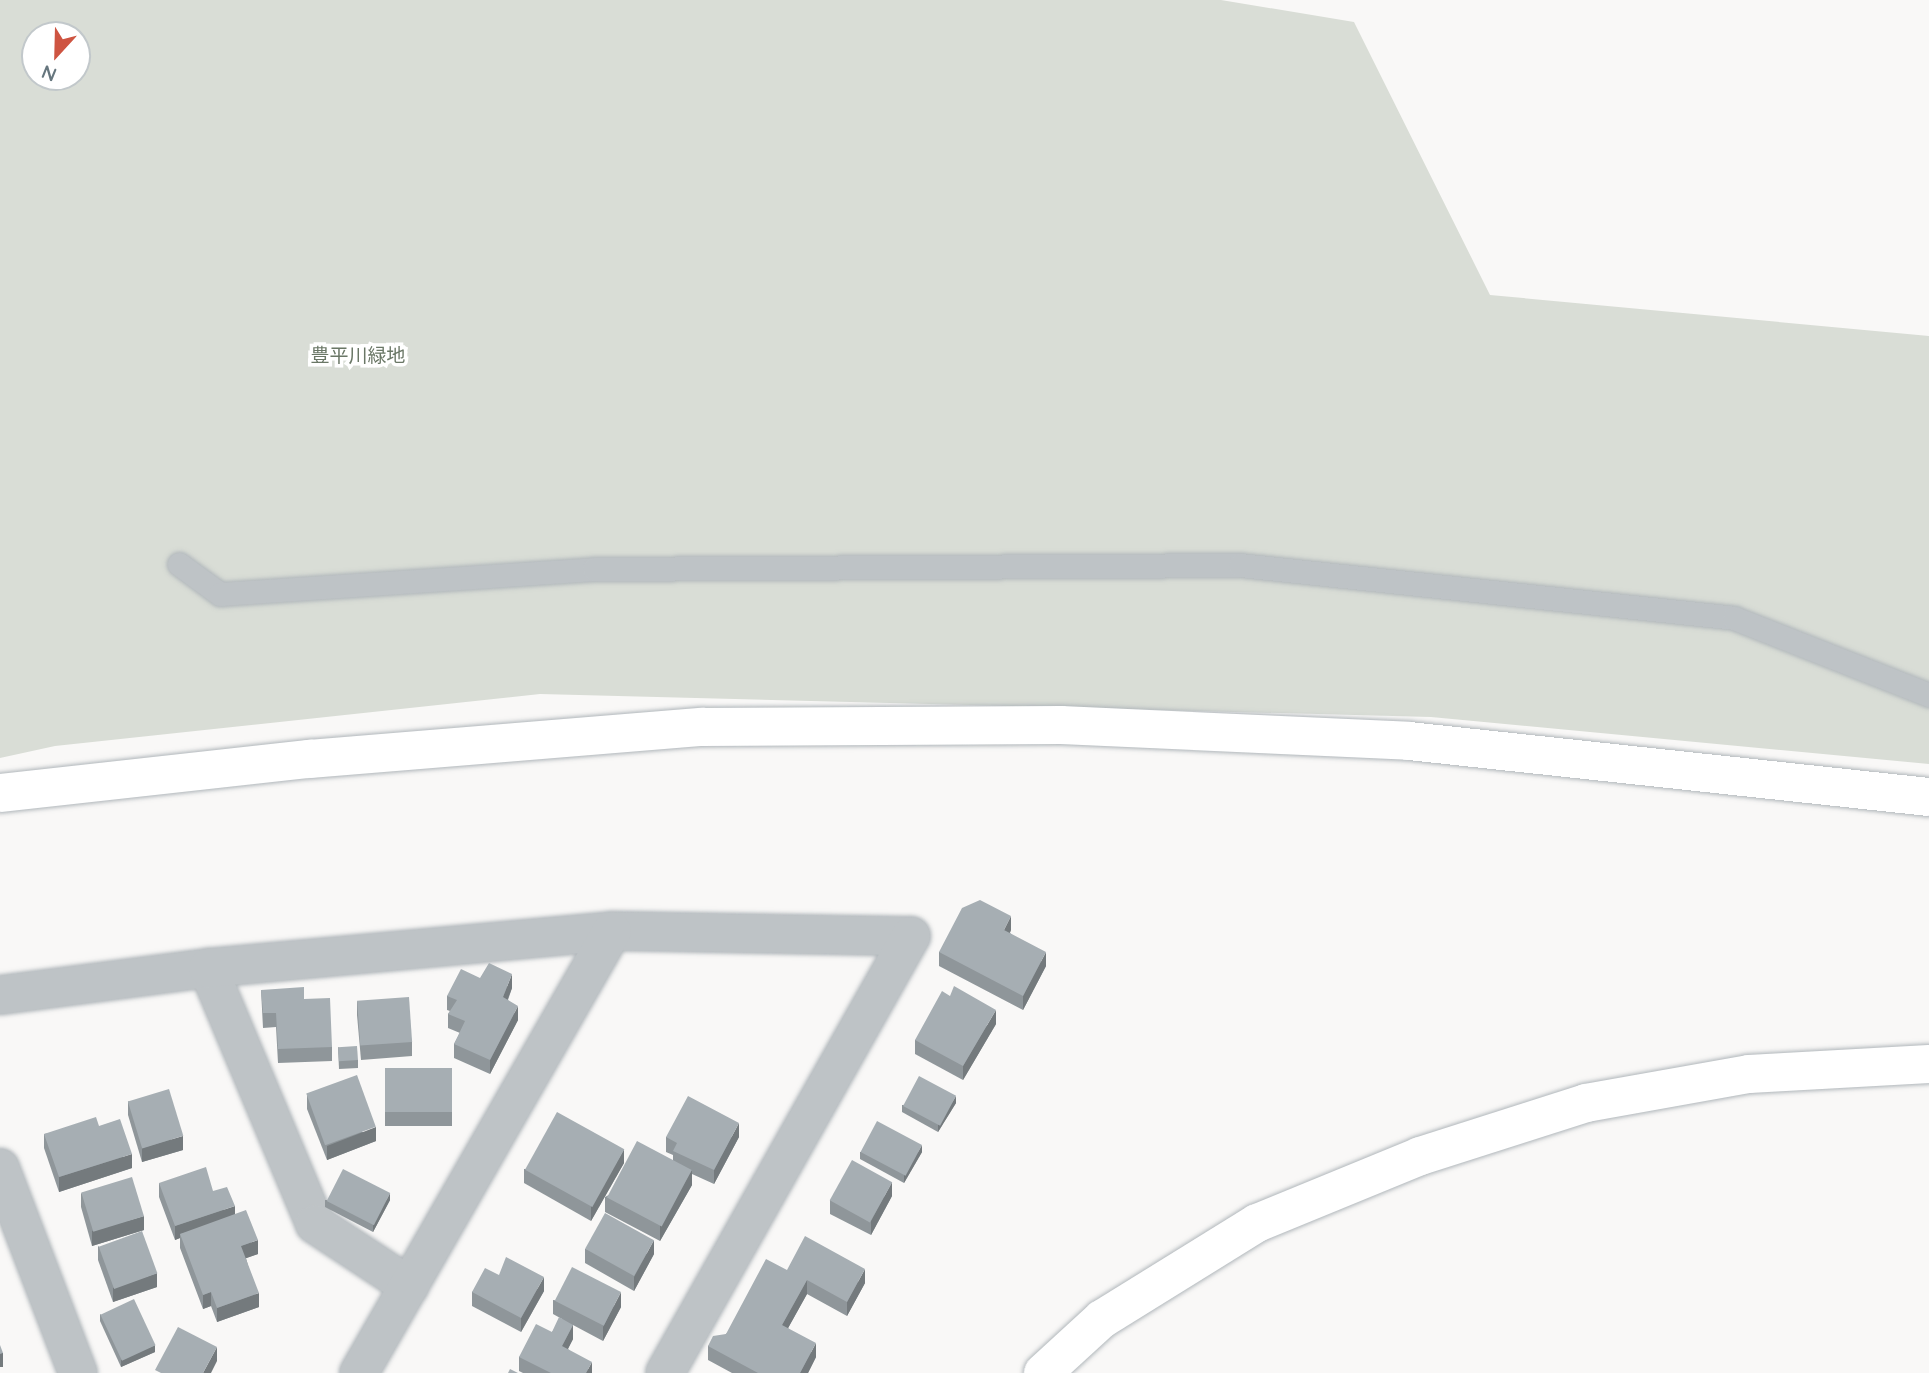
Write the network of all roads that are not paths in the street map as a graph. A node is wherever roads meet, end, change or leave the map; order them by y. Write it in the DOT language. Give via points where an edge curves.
graph roads {
  1 [pos="180,564"];
  2 [pos="1929,695"];
  3 [pos="0,793"];
  4 [pos="1929,797"];
  5 [pos="612,930"];
  6 [pos="208,968"];
  7 [pos="0,995"];
  8 [pos="1929,1064"];
  9 [pos="0,1168"];
  10 [pos="409,1286"];
  11 [pos="78,1373"];
  12 [pos="359,1373"];
  13 [pos="665,1373"];
  14 [pos="1043,1373"];
  1 -- 2 [label="lane" via="220,594 594,569 1240,565 1734,618"];
  3 -- 4 [label="street" via="310,759 702,727 1061,725 1409,741"];
  5 -- 6 [label="street"];
  5 -- 10 [label="street"];
  5 -- 13 [label="street" via="911,936"];
  6 -- 7 [label="street"];
  6 -- 10 [label="street" via="315,1224"];
  8 -- 14 [label="street" via="1749,1074 1586,1103 1420,1156 1257,1223 1102,1319"];
  9 -- 11 [label="street"];
  10 -- 12 [label="street"];
}
